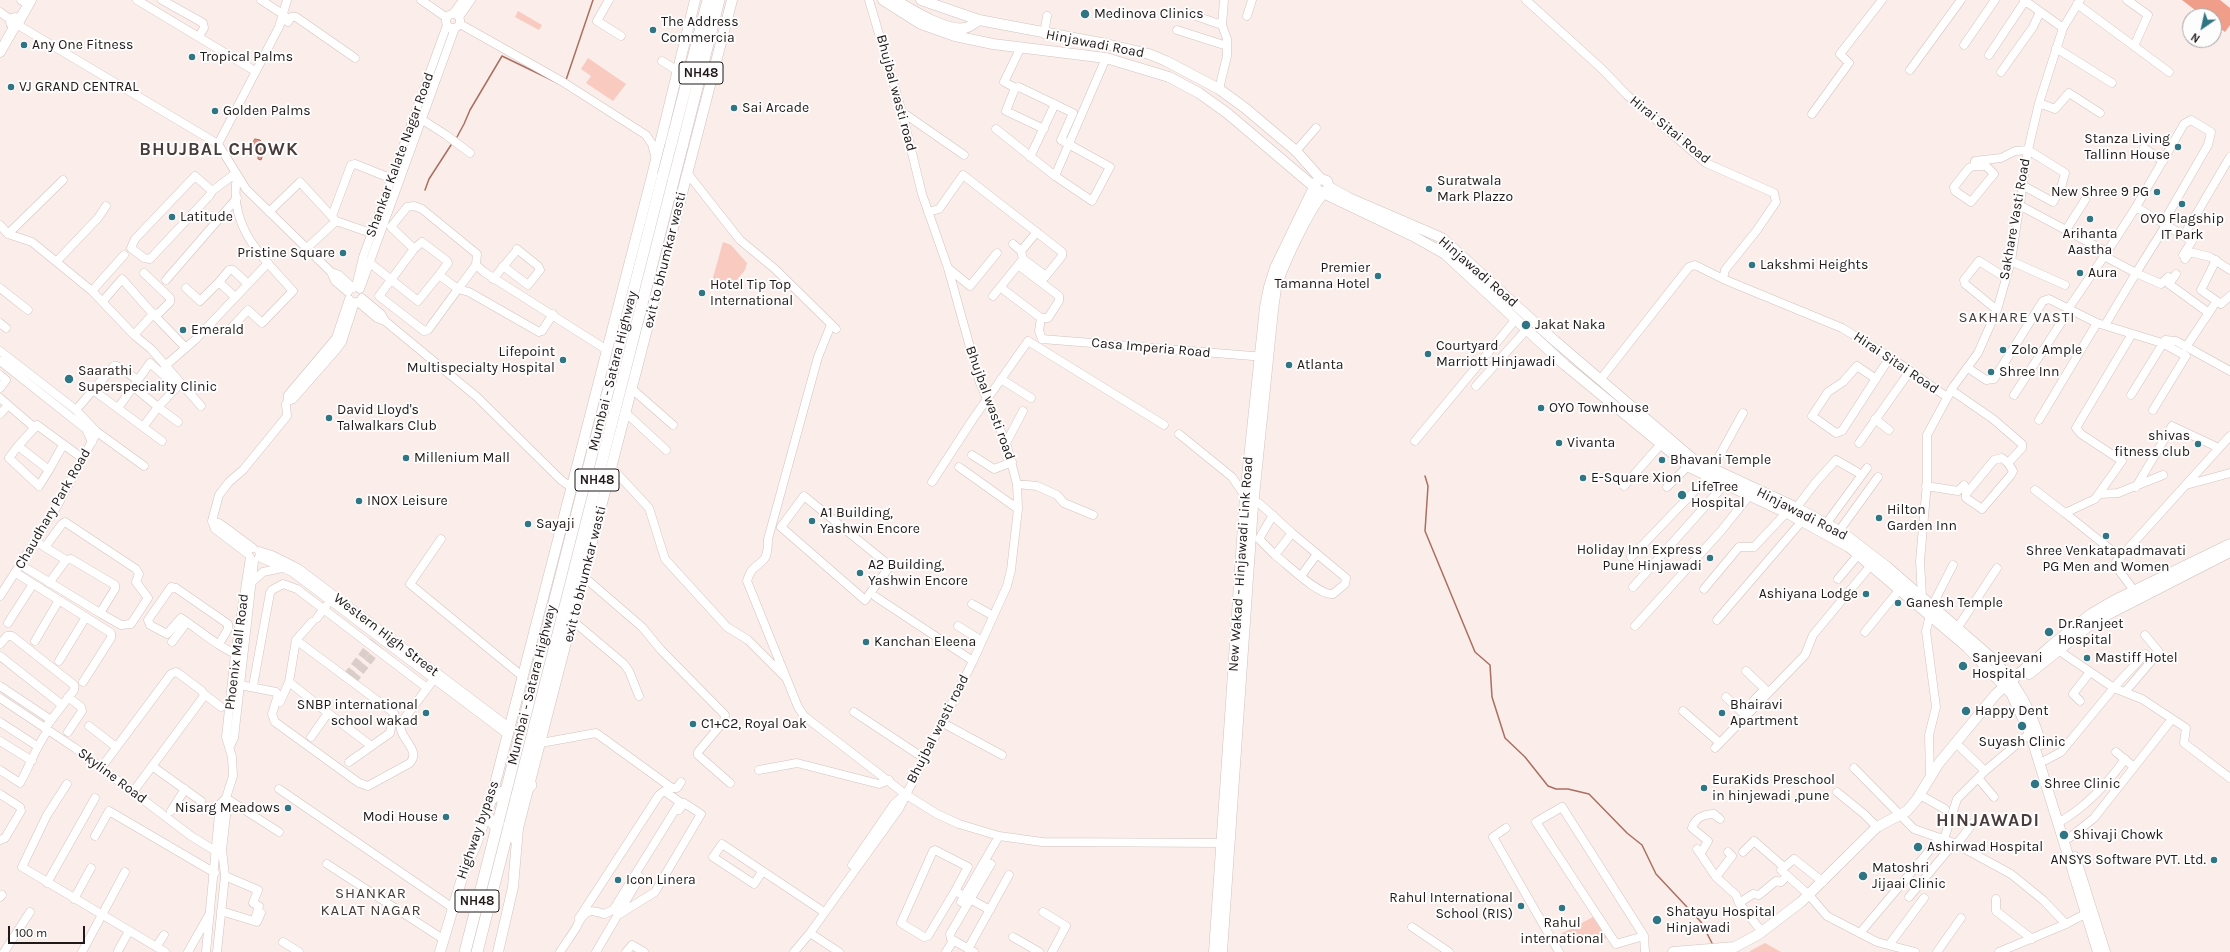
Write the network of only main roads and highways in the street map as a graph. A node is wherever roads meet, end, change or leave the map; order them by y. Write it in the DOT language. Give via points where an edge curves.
graph roads {
  1 [pos="24,0"];
  2 [pos="708,0"];
  3 [pos="719,0"];
  4 [pos="732,0"];
  5 [pos="874,0"];
  6 [pos="883,0"];
  7 [pos="921,0"];
  8 [pos="693,1"];
  9 [pos="908,3"];
  10 [pos="935,3"];
  11 [pos="895,4"];
  12 [pos="979,20"];
  13 [pos="15,23"];
  14 [pos="0,40"];
  15 [pos="0,52"];
  16 [pos="1174,65"];
  17 [pos="1169,77"];
  18 [pos="677,146"];
  19 [pos="656,159"];
  20 [pos="688,174"];
  21 [pos="664,175"];
  22 [pos="1318,183"];
  23 [pos="1327,189"];
  24 [pos="1264,357"];
  25 [pos="1710,473"];
  26 [pos="2230,544"];
  27 [pos="2230,552"];
  28 [pos="2136,594"];
  29 [pos="1919,600"];
  30 [pos="1931,610"];
  31 [pos="2010,686"];
  32 [pos="531,785"];
  33 [pos="506,790"];
  34 [pos="491,799"];
  35 [pos="516,799"];
  36 [pos="486,816"];
  37 [pos="509,825"];
  38 [pos="496,827"];
  39 [pos="516,840"];
  40 [pos="1220,919"];
  41 [pos="1706,949"];
  42 [pos="440,952"];
  43 [pos="465,952"];
  44 [pos="477,952"];
  45 [pos="498,952"];
  46 [pos="1214,952"];
  47 [pos="1222,952"];
  48 [pos="1673,952"];
  49 [pos="2098,952"];
  50 [pos="2105,952"];
  1 -- 13 [label="main road"];
  2 -- 18 [label="highway, Mumbai - Satara Highway / NH48"];
  3 -- 18 [label="highway, Mumbai - Satara Highway / NH48"];
  4 -- 20 [label="main road, exit to bhumkar wasti"];
  5 -- 11 [label="main road" via="882,5"];
  6 -- 11 [label="main road"];
  7 -- 10 [label="main road, Hinjawadi Road"];
  8 -- 19 [label="main road, Highway bypass"];
  9 -- 11 [label="main road"];
  9 -- 12 [label="main road" via="940,23 957,28 965,28"];
  10 -- 12 [label="main road, Hinjawadi Road"];
  11 -- 17 [label="main road, Hinjawadi Road" via="936,30 971,40 1106,58"];
  12 -- 16 [label="main road, Hinjawadi Road" via="1128,49 1149,54"];
  13 -- 14 [label="main road"];
  13 -- 15 [label="main road"];
  16 -- 17 [label="main road"];
  16 -- 22 [label="main road, Hinjawadi Road" via="1219,89 1296,151"];
  17 -- 22 [label="main road, Hinjawadi Road" via="1199,93"];
  18 -- 21 [label="highway, Mumbai - Satara Highway / NH48, bridge"];
  19 -- 20 [label="main road" via="661,157 685,168"];
  19 -- 21 [label="main road, Highway bypass"];
  20 -- 32 [label="main road, exit to bhumkar wasti"];
  21 -- 33 [label="highway, Mumbai - Satara Highway / NH48"];
  21 -- 34 [label="main road, Highway bypass" via="607,350"];
  21 -- 35 [label="highway, Mumbai - Satara Highway / NH48"];
  22 -- 23 [label="main road" via="1319,192"];
  22 -- 24 [label="main road, New Wakad - Hinjawadi Link Road" via="1269,287"];
  23 -- 24 [label="main road, New Wakad - Hinjawadi Link Road" via="1316,203 1276,289"];
  23 -- 25 [label="main road" via="1350,208 1413,236 1445,254 1565,365 1688,466"];
  23 -- 25 [label="main road, Hinjawadi Road" via="1442,238 1600,380"];
  24 -- 40 [label="main road, New Wakad - Hinjawadi Link Road" via="1248,501"];
  25 -- 29 [label="main road" via="1724,484 1838,540 1900,589"];
  25 -- 29 [label="main road, Hinjawadi Road" via="1796,508 1832,527 1866,550"];
  26 -- 28 [label="main road"];
  27 -- 28 [label="main road"];
  28 -- 31 [label="main road" via="2091,614"];
  29 -- 30 [label="main road"];
  30 -- 31 [label="main road"];
  30 -- 31 [label="main road" via="1958,627 1994,660"];
  31 -- 41 [label="main road" via="1990,702 1939,763 1911,806 1900,816 1877,827 1809,895 1762,932 1742,944"];
  31 -- 49 [label="main road" via="2030,733"];
  31 -- 50 [label="main road" via="2033,720"];
  32 -- 35 [label="highway"];
  32 -- 39 [label="main road, exit to bhumkar wasti"];
  33 -- 34 [label="highway"];
  33 -- 38 [label="highway, Mumbai - Satara Highway / NH48"];
  34 -- 36 [label="main road, Highway bypass"];
  35 -- 37 [label="highway, Mumbai - Satara Highway / NH48"];
  36 -- 38 [label="highway"];
  36 -- 42 [label="main road, Highway bypass" via="465,868"];
  37 -- 39 [label="highway"];
  37 -- 44 [label="highway, Mumbai - Satara Highway / NH48"];
  38 -- 43 [label="highway, Mumbai - Satara Highway / NH48"];
  39 -- 45 [label="main road, exit to bhumkar wasti" via="513,887"];
  40 -- 46 [label="main road, New Wakad - Hinjawadi Link Road"];
  40 -- 47 [label="main road, New Wakad - Hinjawadi Link Road"];
  41 -- 48 [label="main road"];
}
